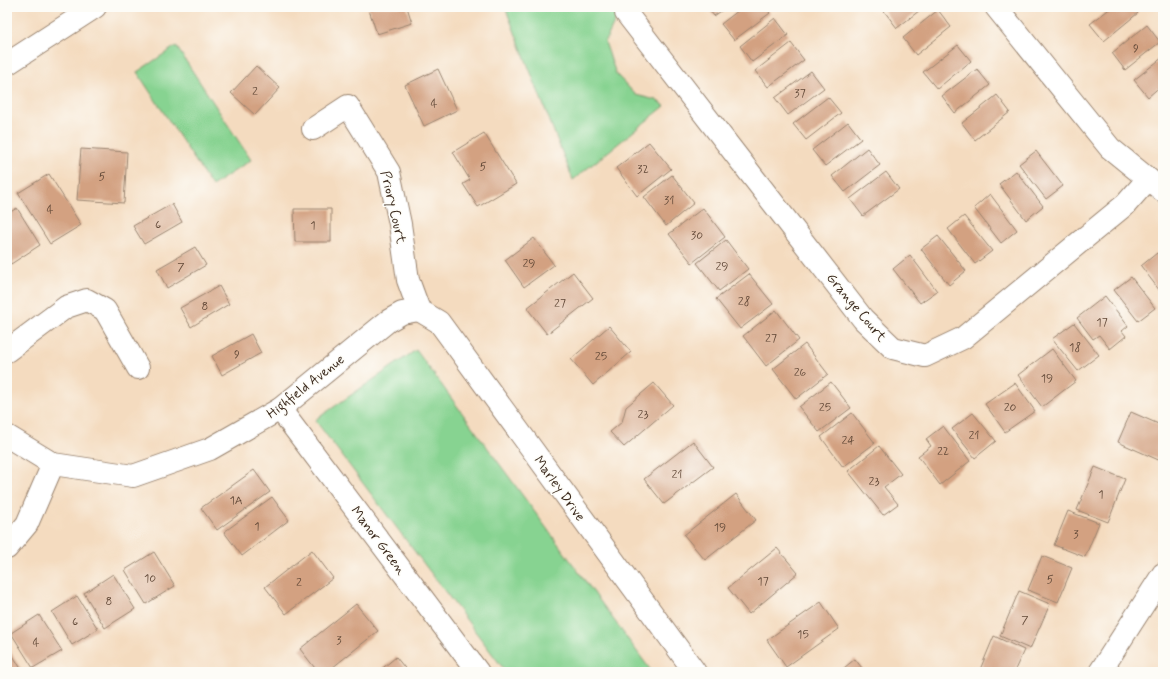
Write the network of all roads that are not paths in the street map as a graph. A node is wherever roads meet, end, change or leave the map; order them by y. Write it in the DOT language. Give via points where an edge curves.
graph roads {
  1 [pos="95,7"];
  2 [pos="996,7"];
  3 [pos="626,13"];
  4 [pos="7,64"];
  5 [pos="313,128"];
  6 [pos="1156,185"];
  7 [pos="419,310"];
  8 [pos="7,350"];
  9 [pos="138,368"];
  10 [pos="280,409"];
  11 [pos="7,436"];
  12 [pos="53,464"];
  13 [pos="7,548"];
  14 [pos="1163,574"];
  15 [pos="478,672"];
  16 [pos="695,672"];
  17 [pos="1100,672"];
  1 -- 4 [label="street"];
  2 -- 6 [label="street, Grange Court" via="1110,148"];
  3 -- 6 [label="street, Grange Court" via="863,319 893,348 925,356 963,338 1126,204"];
  5 -- 7 [label="street, Priory Court" via="348,106 389,172 408,280"];
  7 -- 10 [label="street, Highfield Avenue" via="402,313 388,321"];
  7 -- 16 [label="street, Marley Drive" via="439,322"];
  8 -- 9 [label="street" via="66,307 87,300 104,310"];
  10 -- 12 [label="street, Highfield Avenue" via="210,449 133,476"];
  10 -- 15 [label="street, Manor Green"];
  11 -- 12 [label="street, Highfield Avenue"];
  12 -- 13 [label="street" via="27,524"];
  14 -- 17 [label="street"];
}
